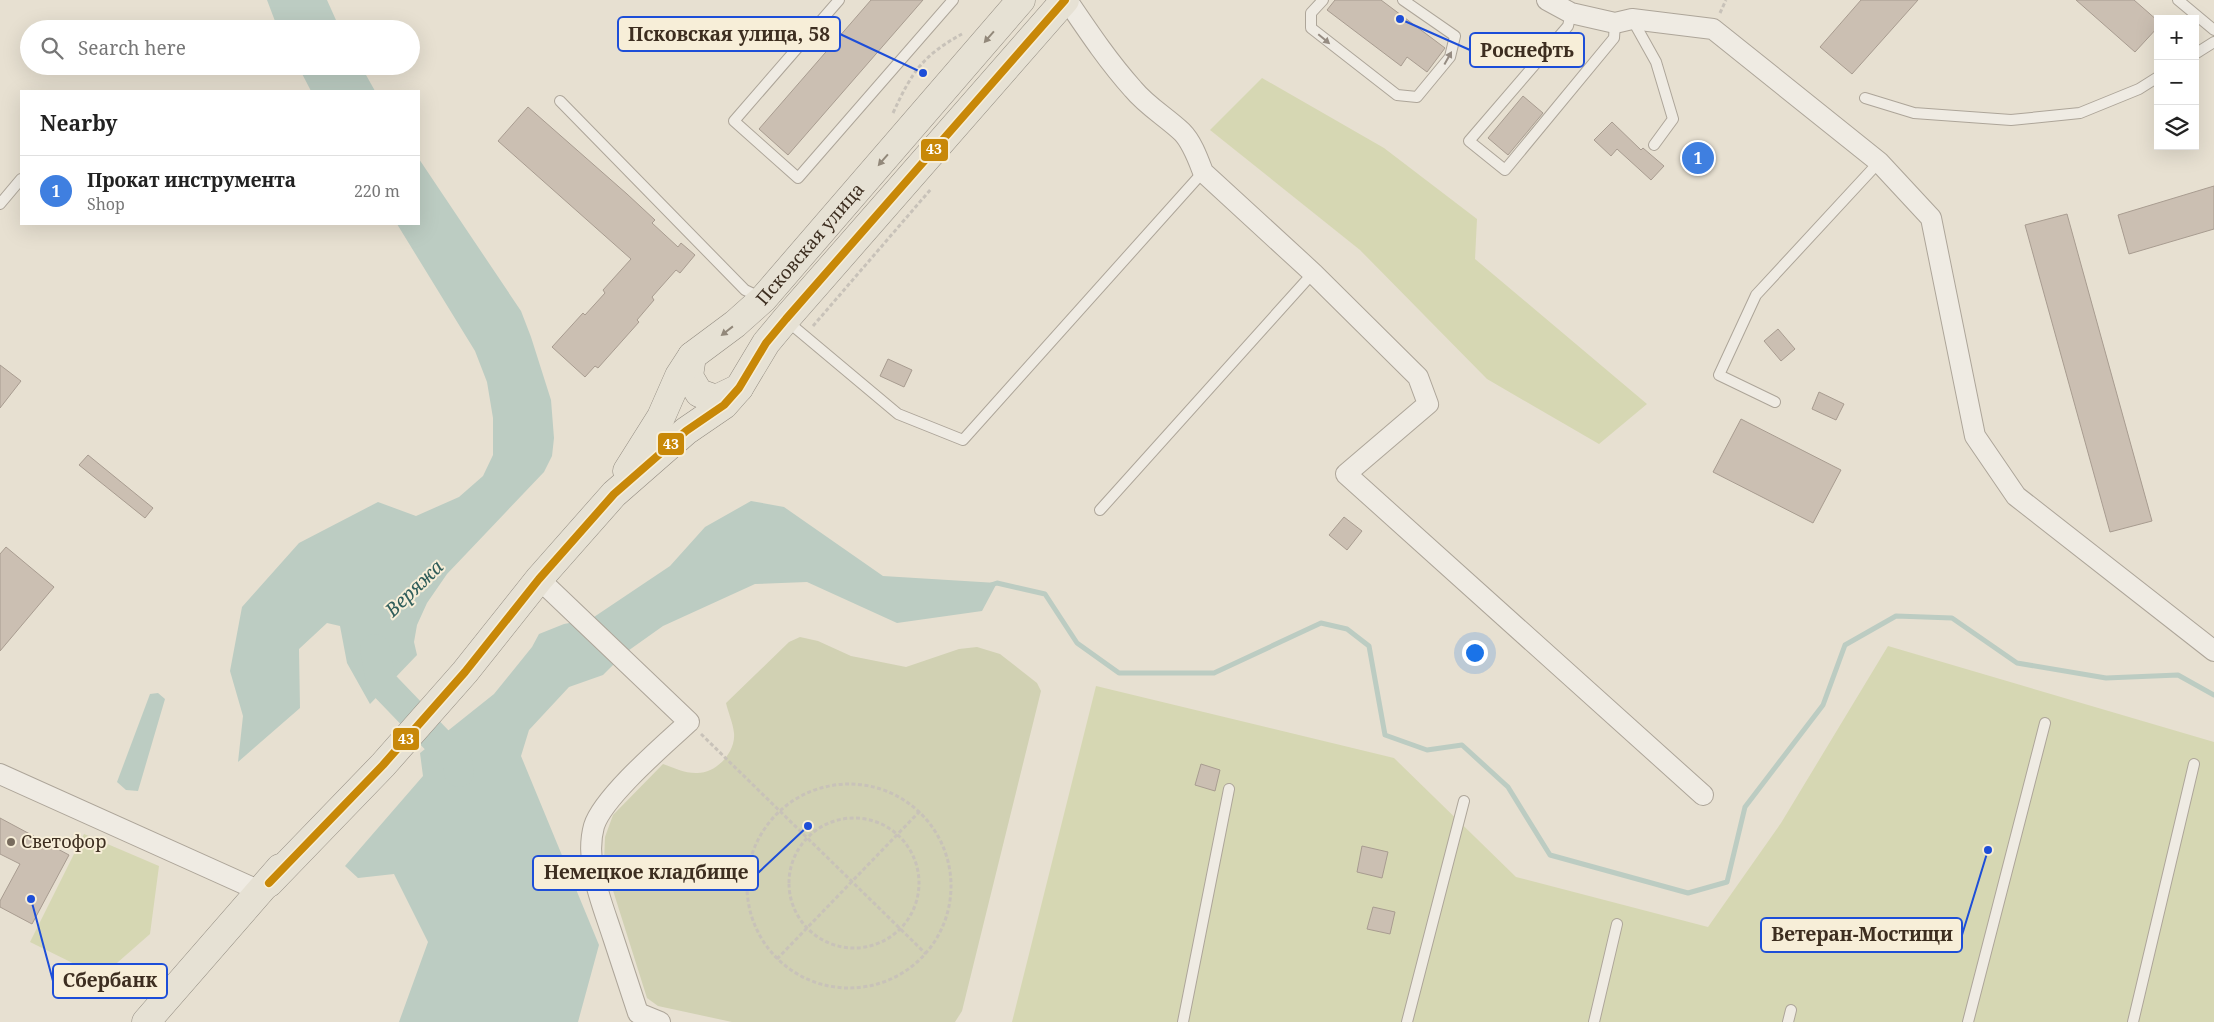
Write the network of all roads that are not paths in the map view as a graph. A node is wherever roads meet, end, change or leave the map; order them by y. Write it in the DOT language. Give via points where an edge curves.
graph roads {
  1 [pos="839,0"];
  2 [pos="953,0"];
  3 [pos="1021,0"];
  4 [pos="1066,0"];
  5 [pos="1323,0"];
  6 [pos="1403,0"];
  7 [pos="1547,0"];
  8 [pos="2178,0"];
  9 [pos="1571,13"];
  10 [pos="1624,21"];
  11 [pos="2214,30"];
  12 [pos="2214,42"];
  13 [pos="2199,51"];
  14 [pos="2154,80"];
  15 [pos="1865,98"];
  16 [pos="560,102"];
  17 [pos="1654,145"];
  18 [pos="1879,162"];
  19 [pos="1203,172"];
  20 [pos="20,180"];
  21 [pos="0,204"];
  22 [pos="1313,273"];
  23 [pos="763,299"];
  24 [pos="786,319"];
  25 [pos="692,356"];
  26 [pos="738,388"];
  27 [pos="1775,402"];
  28 [pos="614,494"];
  29 [pos="1100,510"];
  30 [pos="540,579"];
  31 [pos="2214,651"];
  32 [pos="2046,723"];
  33 [pos="2194,764"];
  34 [pos="0,774"];
  35 [pos="1230,789"];
  36 [pos="1703,795"];
  37 [pos="1464,801"];
  38 [pos="265,887"];
  39 [pos="1618,924"];
  40 [pos="1791,1010"];
  41 [pos="146,1022"];
  42 [pos="658,1022"];
  43 [pos="1183,1022"];
  44 [pos="1407,1022"];
  45 [pos="1594,1022"];
  46 [pos="1788,1022"];
  47 [pos="1968,1022"];
  48 [pos="2133,1022"];
  1 -- 2 [label="lane" via="734,122 798,178"];
  3 -- 23 [label="main road, Псковская улица, one-way"];
  4 -- 19 [label="street" via="1133,90 1183,133"];
  4 -- 24 [label="main road, Псковская улица"];
  5 -- 6 [label="lane, one-way" via="1311,13 1312,28 1397,95 1417,97 1450,57 1455,36"];
  7 -- 9 [label="street"];
  8 -- 11 [label="lane"];
  9 -- 10 [label="street"];
  9 -- 10 [label="lane" via="1568,26 1469,141 1506,170 1614,38"];
  10 -- 17 [label="lane" via="1656,62 1673,119"];
  10 -- 18 [label="street" via="1713,29"];
  12 -- 13 [label="lane"];
  14 -- 15 [label="lane" via="2080,114 2011,120 1914,113"];
  16 -- 23 [label="lane" via="745,290"];
  18 -- 27 [label="lane" via="1756,295 1720,374"];
  18 -- 31 [label="street" via="1932,218 1975,436 2016,496"];
  19 -- 22 [label="street"];
  19 -- 24 [label="lane" via="963,440 898,414"];
  20 -- 21 [label="lane"];
  22 -- 29 [label="lane"];
  22 -- 36 [label="street" via="1418,377 1428,404 1346,474"];
  23 -- 25 [label="main road, Псковская улица, one-way"];
  24 -- 26 [label="main road, Псковская улица" via="766,343"];
  25 -- 26 [label="main road" via="689,376 699,393 716,399"];
  25 -- 28 [label="main road, Псковская улица" via="679,376 661,417"];
  26 -- 28 [label="main road, Псковская улица" via="724,405 686,431"];
  28 -- 30 [label="main road, Псковская улица"];
  30 -- 38 [label="main road, Псковская улица" via="458,667"];
  30 -- 42 [label="street" via="689,722 606,804 594,825 595,880 638,1013"];
  32 -- 47 [label="lane"];
  33 -- 48 [label="lane"];
  34 -- 38 [label="street"];
  35 -- 43 [label="lane"];
  37 -- 44 [label="lane"];
  38 -- 41 [label="main road, Псковская улица"];
  39 -- 45 [label="lane"];
  40 -- 46 [label="lane"];
}
